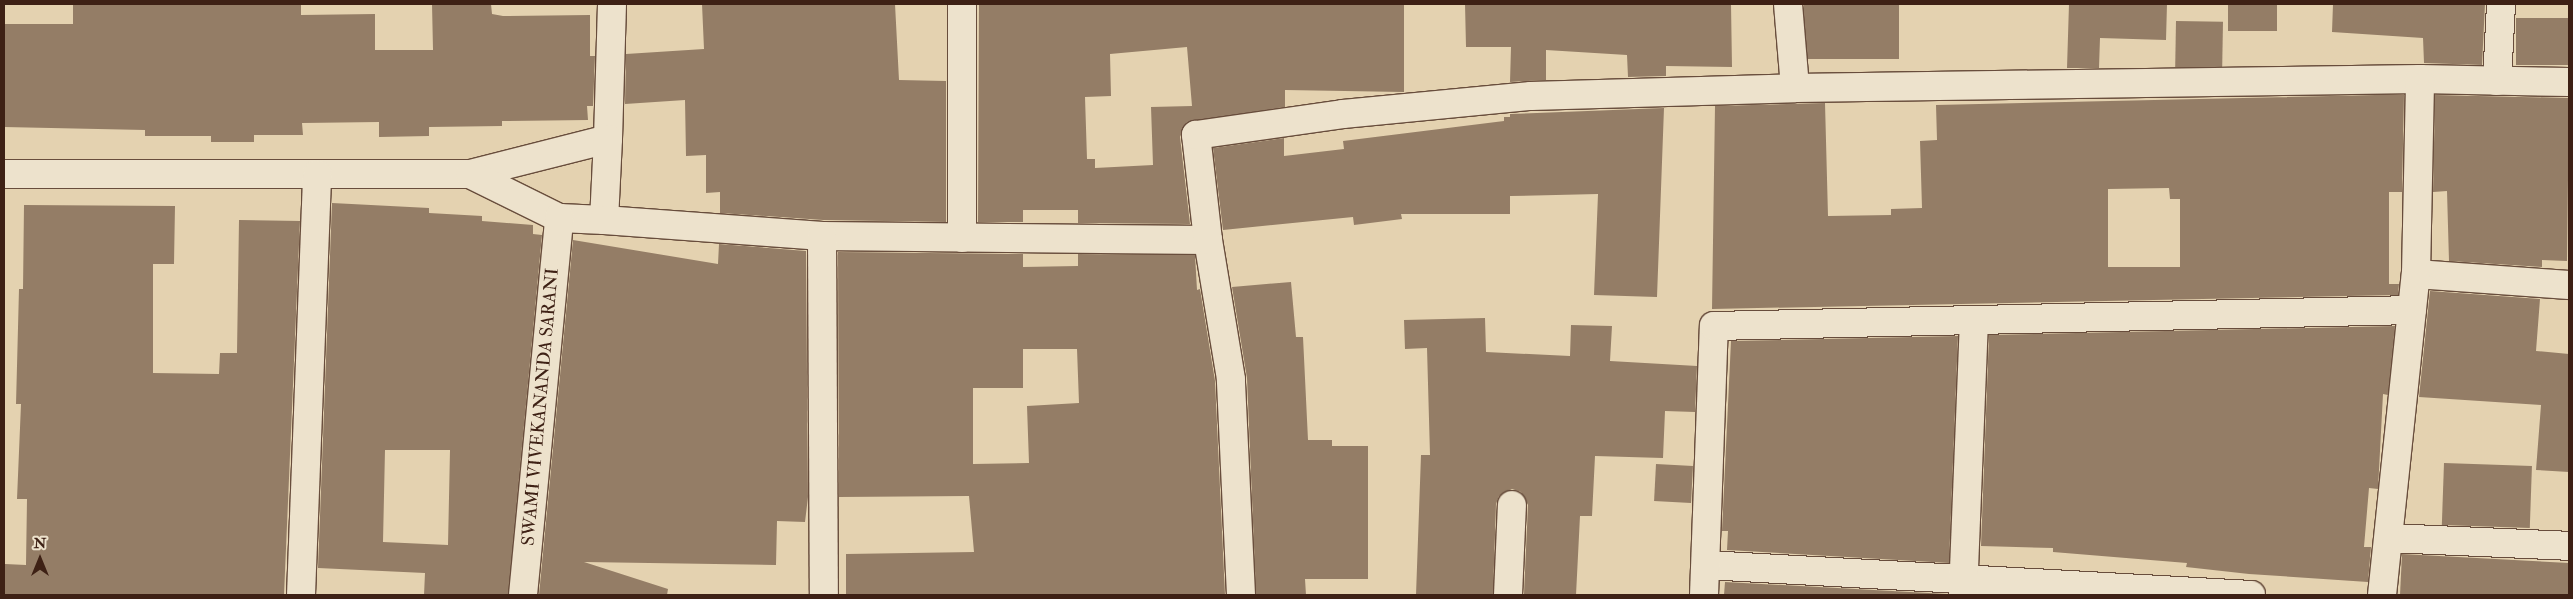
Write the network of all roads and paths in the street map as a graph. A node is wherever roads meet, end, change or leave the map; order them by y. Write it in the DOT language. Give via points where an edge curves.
graph roads {
  1 [pos="612,4"];
  2 [pos="962,4"];
  3 [pos="1788,4"];
  4 [pos="2500,4"];
  5 [pos="2420,78"];
  6 [pos="2497,81"];
  7 [pos="2569,82"];
  8 [pos="1795,88"];
  9 [pos="608,139"];
  10 [pos="4,174"];
  11 [pos="317,174"];
  12 [pos="470,174"];
  13 [pos="559,218"];
  14 [pos="604,220"];
  15 [pos="822,236"];
  16 [pos="962,238"];
  17 [pos="1208,240"];
  18 [pos="2416,274"];
  19 [pos="2569,285"];
  20 [pos="2412,310"];
  21 [pos="1974,320"];
  22 [pos="1512,505"];
  23 [pos="2389,538"];
  24 [pos="2569,546"];
  25 [pos="1706,565"];
  26 [pos="1963,586"];
  27 [pos="301,595"];
  28 [pos="523,595"];
  29 [pos="824,595"];
  30 [pos="1240,595"];
  31 [pos="1508,595"];
  32 [pos="1704,595"];
  33 [pos="2251,595"];
  34 [pos="2382,595"];
  1 -- 9 [label="street"];
  2 -- 16 [label="street"];
  3 -- 8 [label="street"];
  4 -- 6 [label="street"];
  5 -- 6 [label="street"];
  5 -- 8 [label="street"];
  5 -- 18 [label="street"];
  6 -- 7 [label="street"];
  8 -- 17 [label="street" via="1531,96 1343,114 1196,135"];
  9 -- 12 [label="street"];
  9 -- 14 [label="street"];
  10 -- 11 [label="street"];
  11 -- 12 [label="street"];
  11 -- 27 [label="street"];
  12 -- 13 [label="street"];
  13 -- 14 [label="street"];
  13 -- 28 [label="street, SWAMI VIVEKANANDA SARANI"];
  14 -- 15 [label="street"];
  15 -- 16 [label="street"];
  15 -- 29 [label="street"];
  16 -- 17 [label="street"];
  17 -- 30 [label="street" via="1231,379"];
  18 -- 19 [label="street"];
  18 -- 20 [label="street"];
  20 -- 21 [label="street"];
  20 -- 23 [label="street"];
  21 -- 25 [label="street" via="1714,326"];
  21 -- 26 [label="street"];
  22 -- 31 [label="street"];
  23 -- 24 [label="street"];
  23 -- 34 [label="street"];
  25 -- 26 [label="street"];
  25 -- 32 [label="street"];
  26 -- 33 [label="street"];
}
